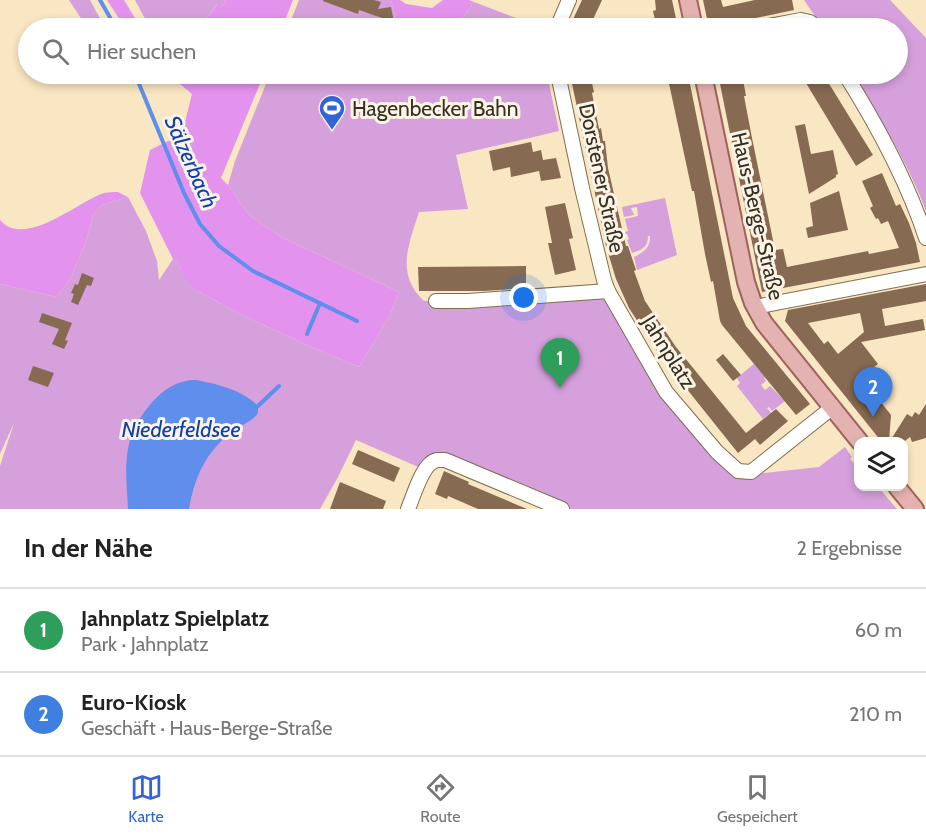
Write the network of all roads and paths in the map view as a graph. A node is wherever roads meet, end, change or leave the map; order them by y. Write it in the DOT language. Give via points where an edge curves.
graph roads {
  1 [pos="569,0"];
  2 [pos="688,0"];
  3 [pos="561,18"];
  4 [pos="692,18"];
  5 [pos="560,84"];
  6 [pos="705,84"];
  7 [pos="851,84"];
  8 [pos="926,238"];
  9 [pos="920,275"];
  10 [pos="608,291"];
  11 [pos="436,301"];
  12 [pos="754,307"];
  13 [pos="833,407"];
  14 [pos="857,437"];
  15 [pos="901,491"];
  16 [pos="408,509"];
  17 [pos="562,509"];
  18 [pos="915,509"];
  1 -- 3 [label="street"];
  2 -- 4 [label="main road"];
  5 -- 10 [label="street, Dorstener Straße" via="592,236"];
  6 -- 12 [label="main road, Haus-Berge-Straße"];
  7 -- 8 [label="street" via="897,167"];
  9 -- 12 [label="street"];
  10 -- 11 [label="street"];
  10 -- 13 [label="street, Jahnplatz" via="666,392 738,471 751,472"];
  12 -- 13 [label="main road, Haus-Berge-Straße"];
  13 -- 14 [label="main road, Haus-Berge-Straße"];
  15 -- 18 [label="main road"];
  16 -- 17 [label="street" via="424,471 436,460 445,460"];
}
